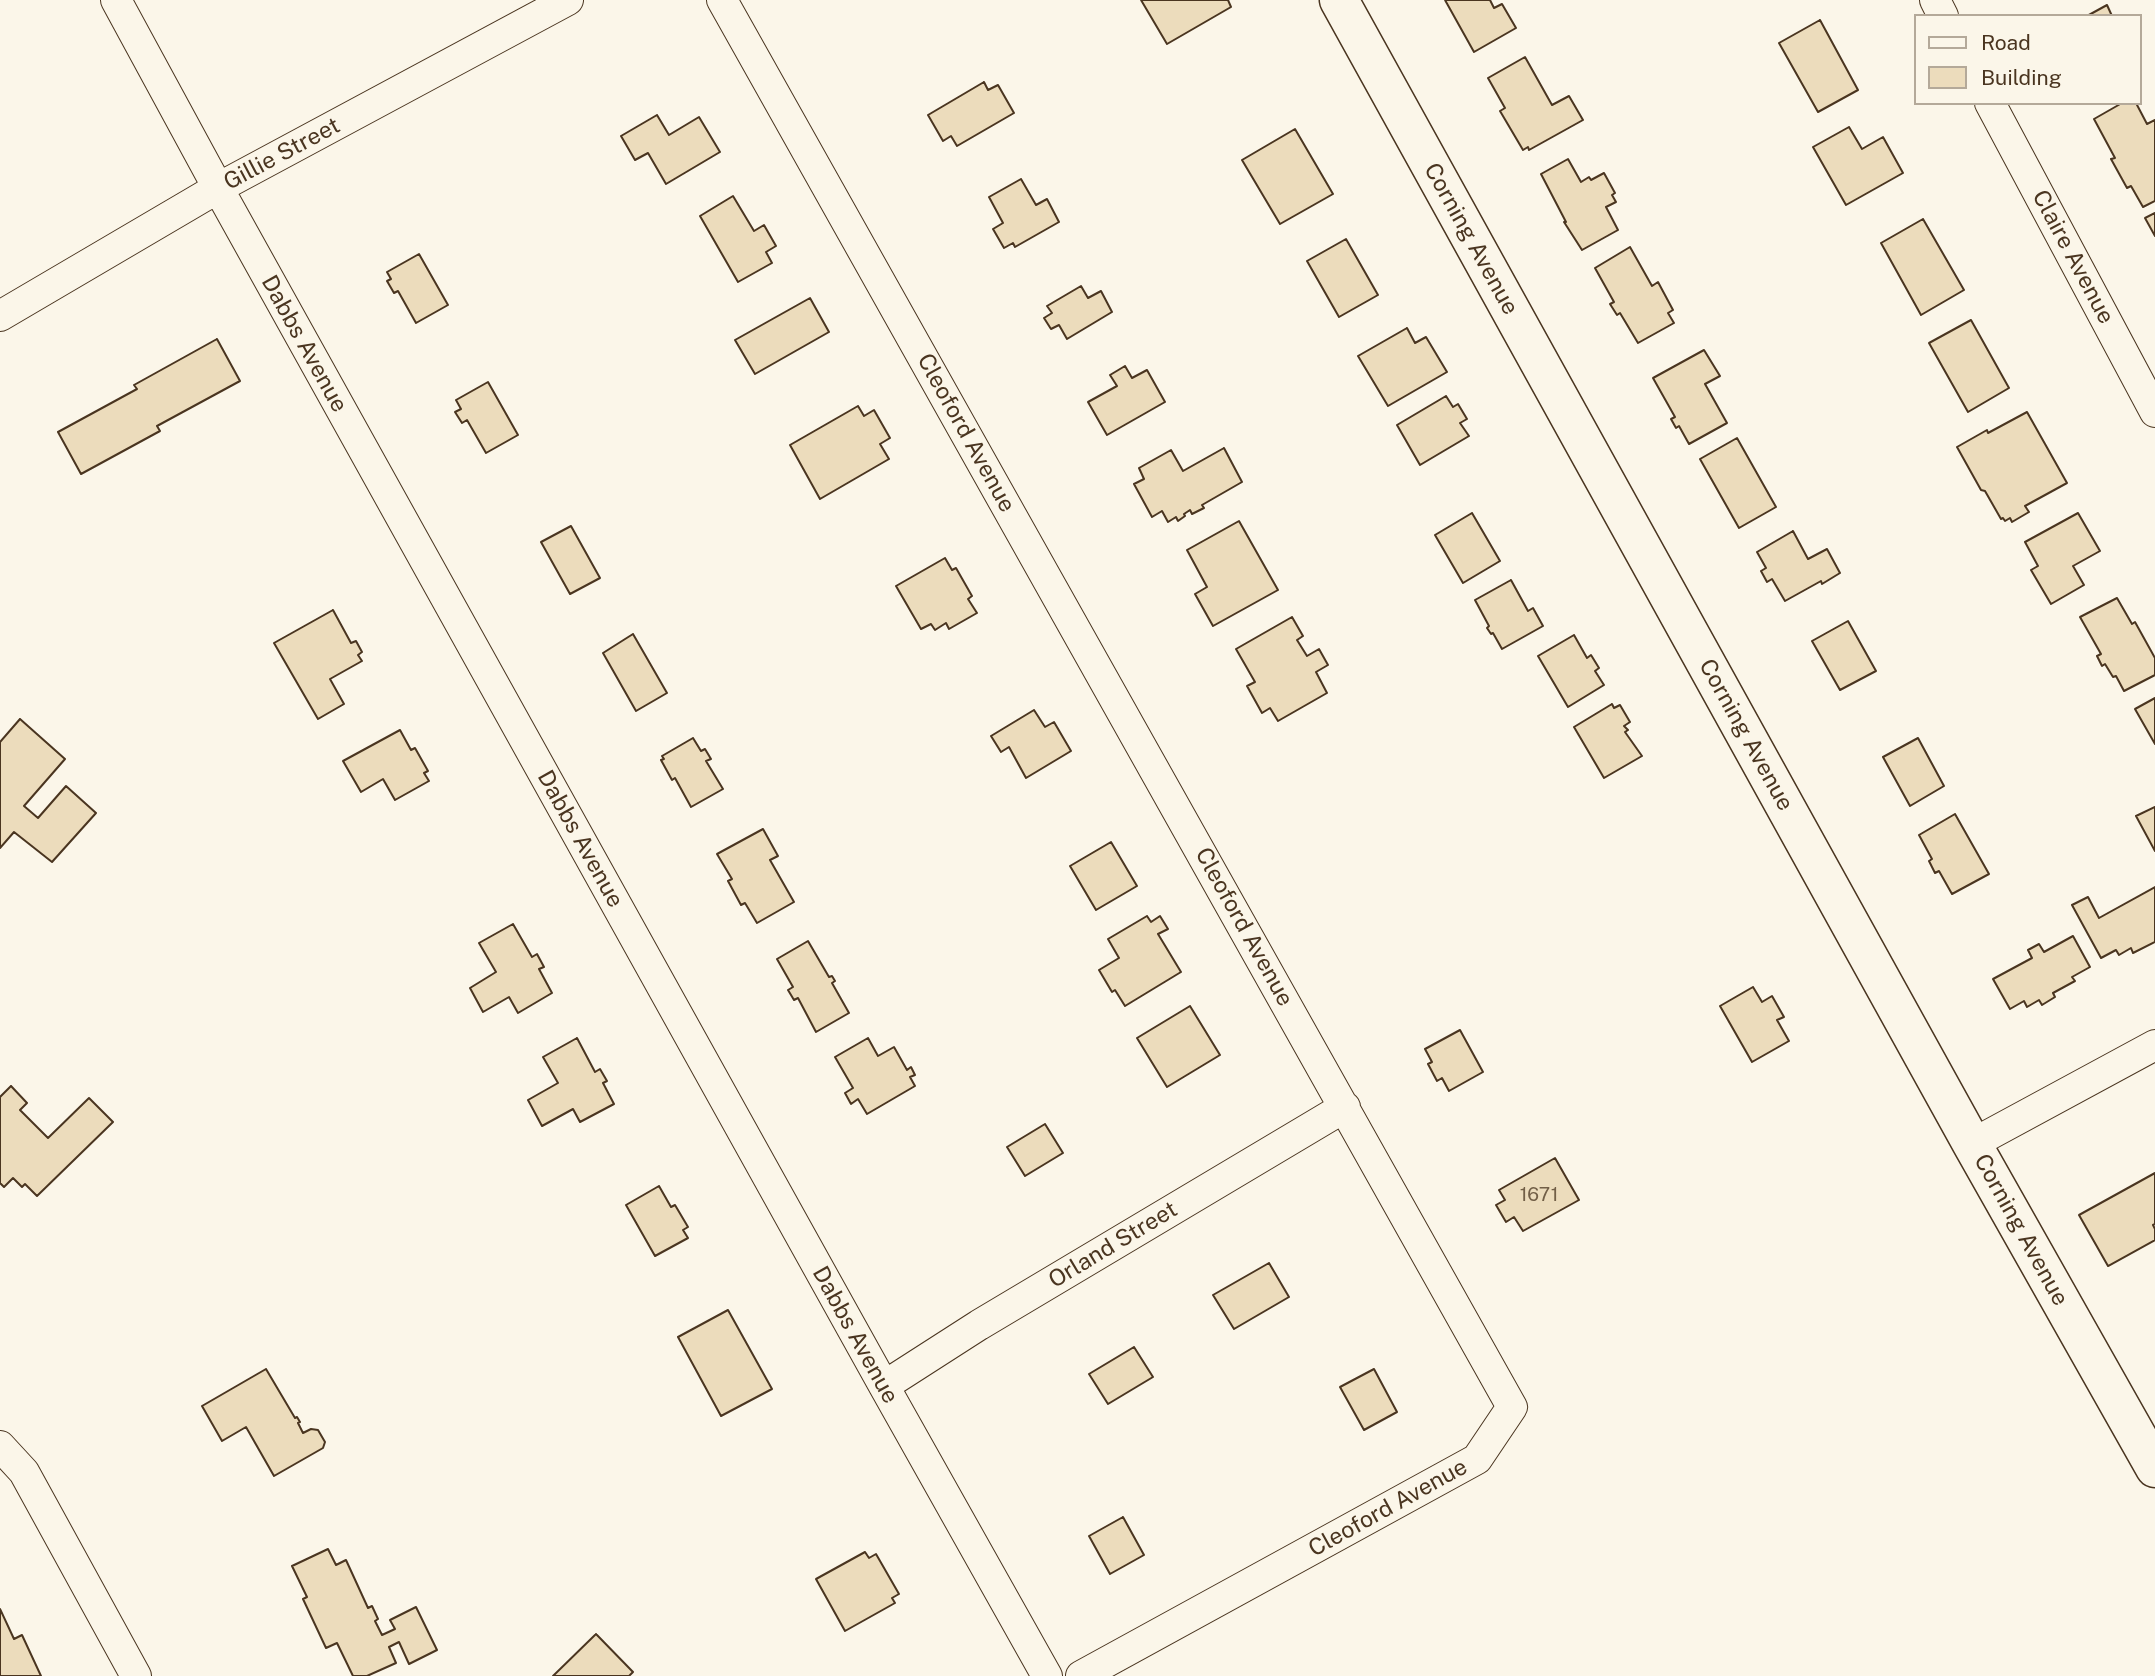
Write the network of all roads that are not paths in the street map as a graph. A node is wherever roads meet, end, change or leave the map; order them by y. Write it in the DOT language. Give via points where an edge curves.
graph roads {
  1 [pos="117,0"];
  2 [pos="568,0"];
  3 [pos="723,0"];
  4 [pos="1339,0"];
  5 [pos="1991,105"];
  6 [pos="218,188"];
  7 [pos="0,316"];
  8 [pos="2155,412"];
  9 [pos="2155,1045"];
  10 [pos="1345,1107"];
  11 [pos="1972,1144"];
  12 [pos="884,1387"];
  13 [pos="0,1446"];
  14 [pos="2155,1468"];
  15 [pos="136,1676"];
  16 [pos="1047,1676"];
  17 [pos="1081,1676"];
  1 -- 6 [label="street, Dabbs Avenue"];
  2 -- 6 [label="street, Gillie Street"];
  3 -- 10 [label="street, Cleoford Avenue"];
  4 -- 11 [label="street, Corning Avenue"];
  5 -- 8 [label="street, Claire Avenue"];
  6 -- 7 [label="street, Gillie Street"];
  6 -- 12 [label="street, Dabbs Avenue"];
  9 -- 11 [label="street"];
  10 -- 12 [label="street, Orland Street" via="979,1325"];
  10 -- 17 [label="street, Cleoford Avenue" via="1512,1407 1477,1459"];
  11 -- 14 [label="street, Corning Avenue"];
  12 -- 16 [label="street, Dabbs Avenue"];
  13 -- 15 [label="street" via="24,1472"];
}
